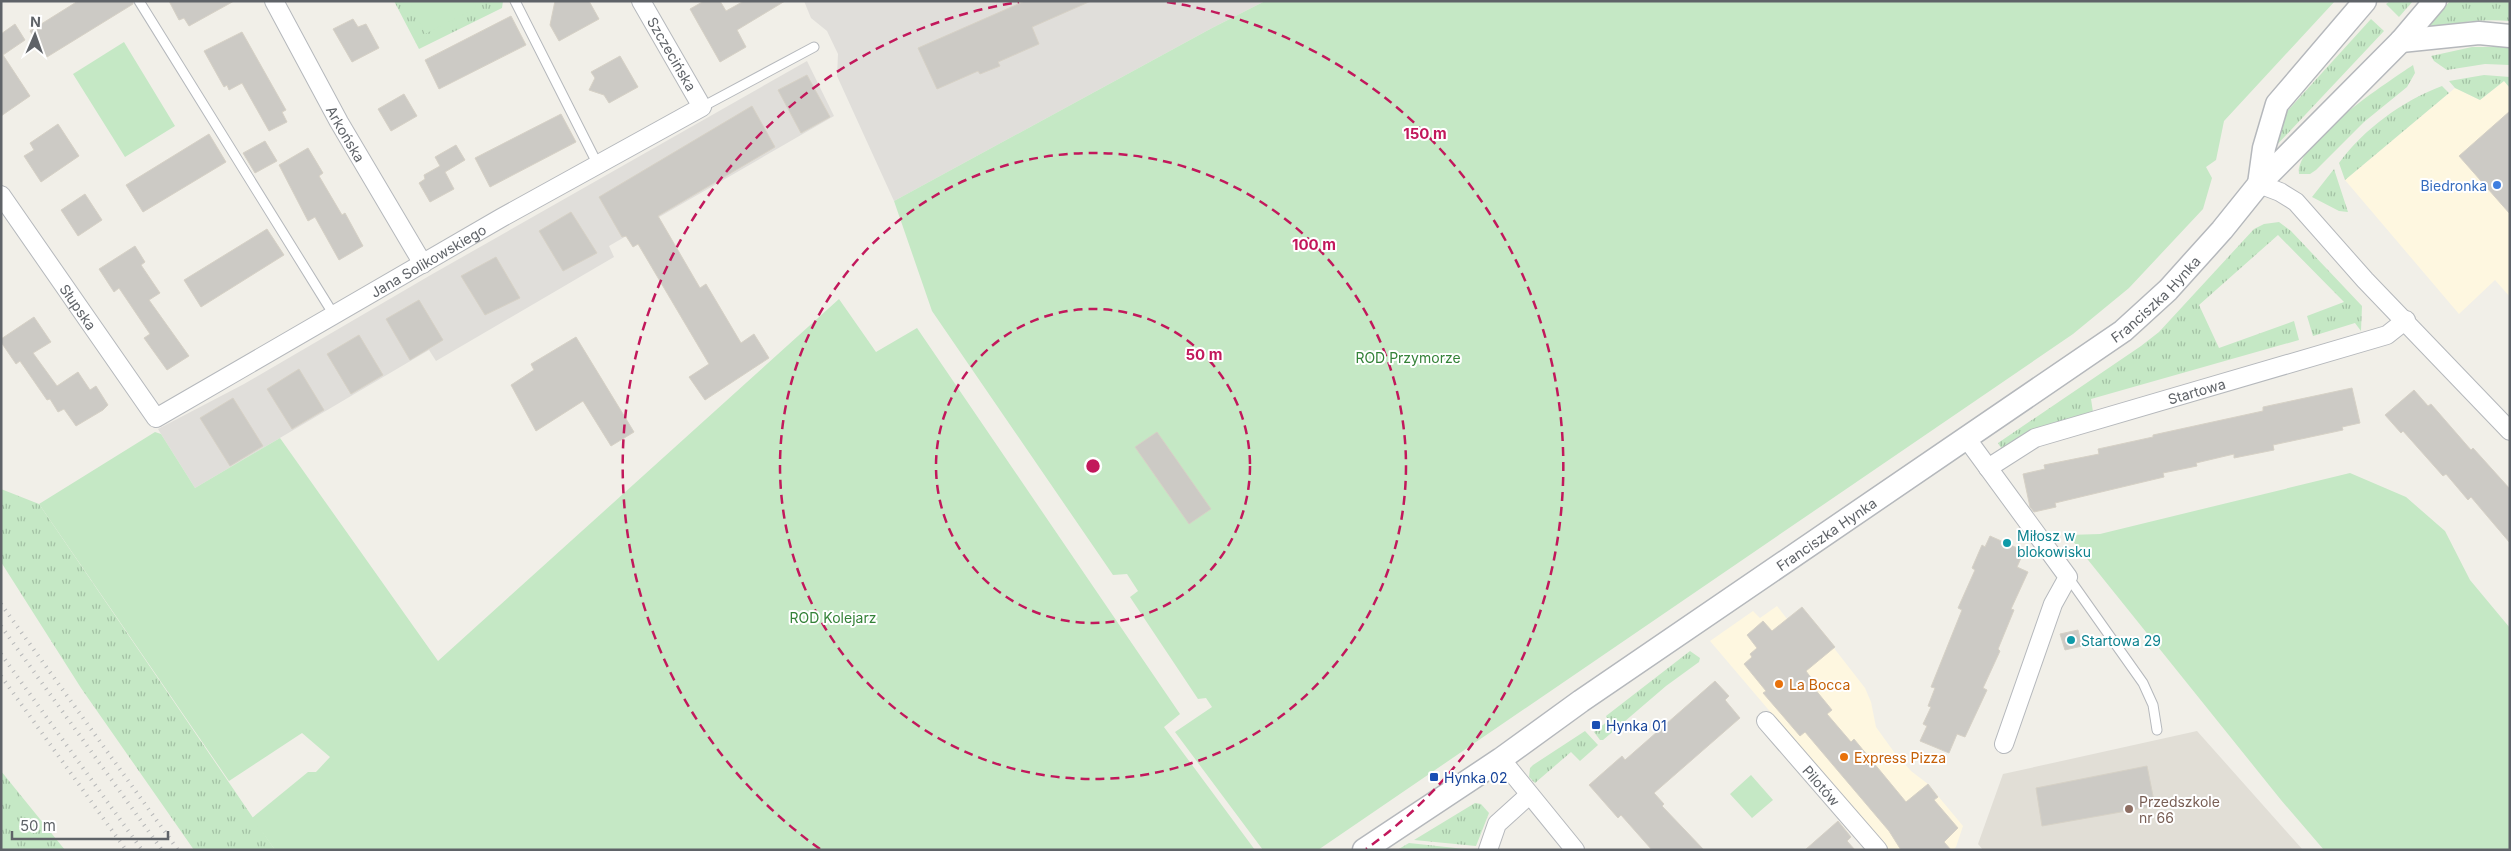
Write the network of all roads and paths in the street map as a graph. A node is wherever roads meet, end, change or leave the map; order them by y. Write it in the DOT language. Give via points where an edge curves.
graph roads {
  1 [pos="139,1"];
  2 [pos="274,1"];
  3 [pos="515,1"];
  4 [pos="641,1"];
  5 [pos="2365,1"];
  6 [pos="2435,1"];
  7 [pos="2510,36"];
  8 [pos="2401,41"];
  9 [pos="814,47"];
  10 [pos="702,107"];
  11 [pos="598,165"];
  12 [pos="2259,184"];
  13 [pos="1,195"];
  14 [pos="423,264"];
  15 [pos="334,315"];
  16 [pos="2406,320"];
  17 [pos="156,418"];
  18 [pos="2510,431"];
  19 [pos="1967,438"];
  20 [pos="1988,468"];
  21 [pos="2068,577"];
  22 [pos="1766,720"];
  23 [pos="2157,730"];
  24 [pos="2004,744"];
  25 [pos="1500,759"];
  26 [pos="1528,796"];
  27 [pos="1364,850"];
  28 [pos="1488,850"];
  29 [pos="1575,850"];
  30 [pos="1878,850"];
  1 -- 15 [label="lane"];
  2 -- 14 [label="street, Arkońska" via="339,122"];
  3 -- 11 [label="lane"];
  4 -- 10 [label="street, Szczecińska"];
  5 -- 12 [label="street" via="2277,104 2264,148"];
  6 -- 8 [label="street, Franciszka Hynka"];
  7 -- 8 [label="street" via="2479,33"];
  8 -- 12 [label="street, Franciszka Hynka"];
  9 -- 10 [label="lane"];
  10 -- 11 [label="street, Jana Solikowskiego"];
  11 -- 14 [label="street, Jana Solikowskiego"];
  12 -- 16 [label="street" via="2296,202"];
  12 -- 19 [label="street, Franciszka Hynka" via="2222,230 2148,310 2123,331"];
  13 -- 17 [label="street, Słupska"];
  14 -- 15 [label="street, Jana Solikowskiego"];
  15 -- 17 [label="street, Jana Solikowskiego"];
  16 -- 18 [label="street"];
  16 -- 20 [label="street, Startowa" via="2387,335 2035,438"];
  19 -- 20 [label="street"];
  19 -- 25 [label="street, Franciszka Hynka"];
  20 -- 21 [label="street"];
  21 -- 23 [label="lane" via="2143,683 2153,705"];
  21 -- 24 [label="street" via="2052,604"];
  22 -- 30 [label="street, Pilotów"];
  25 -- 26 [label="street"];
  25 -- 27 [label="street, Franciszka Hynka"];
  26 -- 28 [label="street" via="1497,824"];
  26 -- 29 [label="street"];
}
